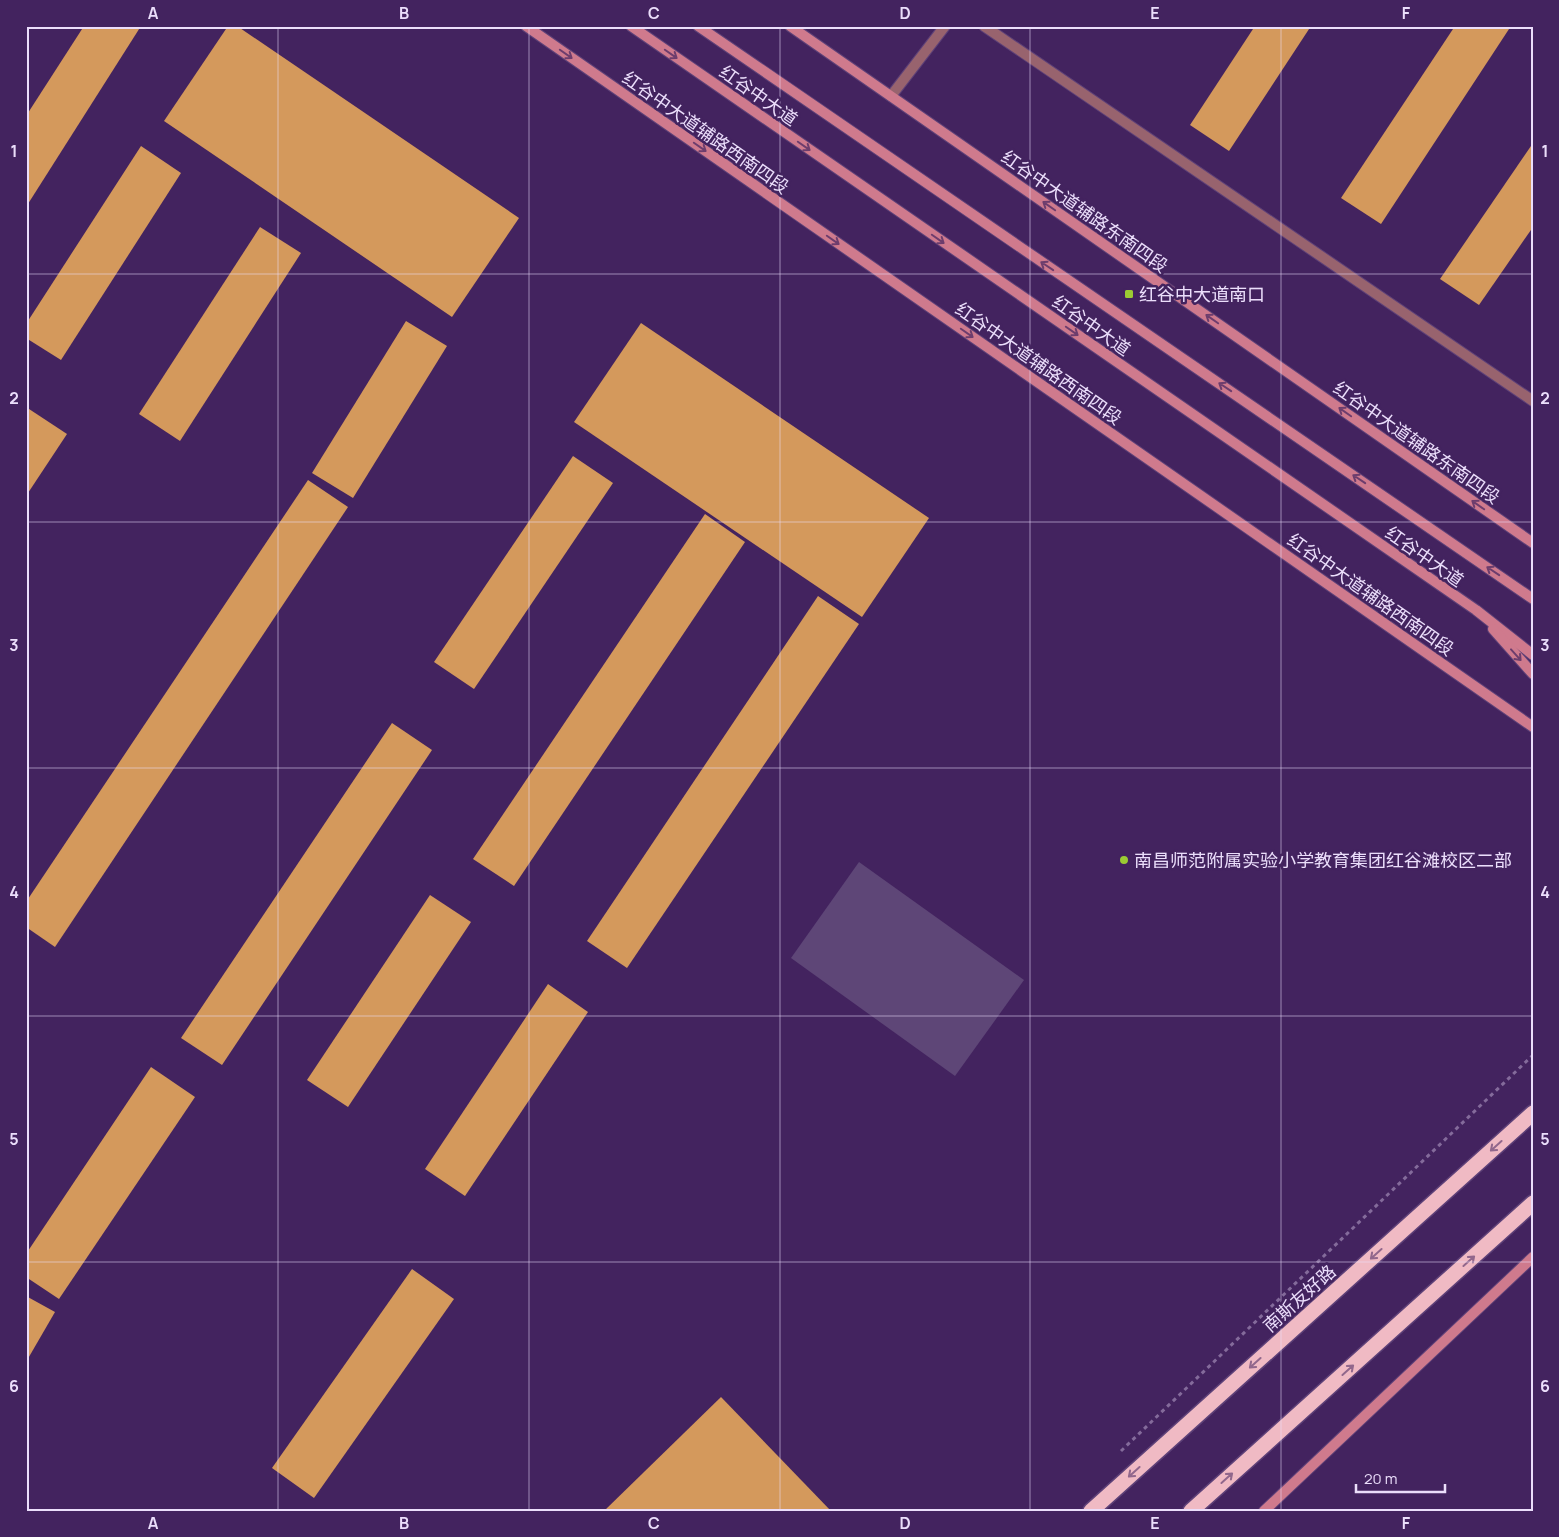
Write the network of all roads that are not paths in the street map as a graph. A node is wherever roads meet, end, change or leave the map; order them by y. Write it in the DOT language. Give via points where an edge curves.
graph roads {
  1 [pos="526,26"];
  2 [pos="631,26"];
  3 [pos="698,26"];
  4 [pos="790,26"];
  5 [pos="945,26"];
  6 [pos="984,26"];
  7 [pos="891,96"];
  8 [pos="1533,401"];
  9 [pos="1533,543"];
  10 [pos="1533,597"];
  11 [pos="1476,610"];
  12 [pos="1533,655"];
  13 [pos="1533,674"];
  14 [pos="1533,727"];
  15 [pos="1532,1114"];
  16 [pos="1533,1204"];
  17 [pos="1533,1257"];
  18 [pos="1091,1511"];
  19 [pos="1191,1511"];
  20 [pos="1264,1511"];
  1 -- 14 [label="street, 红谷中大道辅路西南四段, one-way"];
  2 -- 11 [label="street, 红谷中大道, one-way"];
  10 -- 3 [label="street, 红谷中大道, one-way"];
  4 -- 7 [label="street, 红谷中大道辅路东南四段"];
  5 -- 7 [label="street"];
  6 -- 8 [label="street"];
  9 -- 7 [label="street, 红谷中大道辅路东南四段, one-way"];
  11 -- 12 [label="street, 红谷中大道"];
  11 -- 13 [label="street, one-way"];
  15 -- 18 [label="highway, 南斯友好路, one-way"];
  19 -- 16 [label="highway, one-way"];
  17 -- 20 [label="street"];
}
